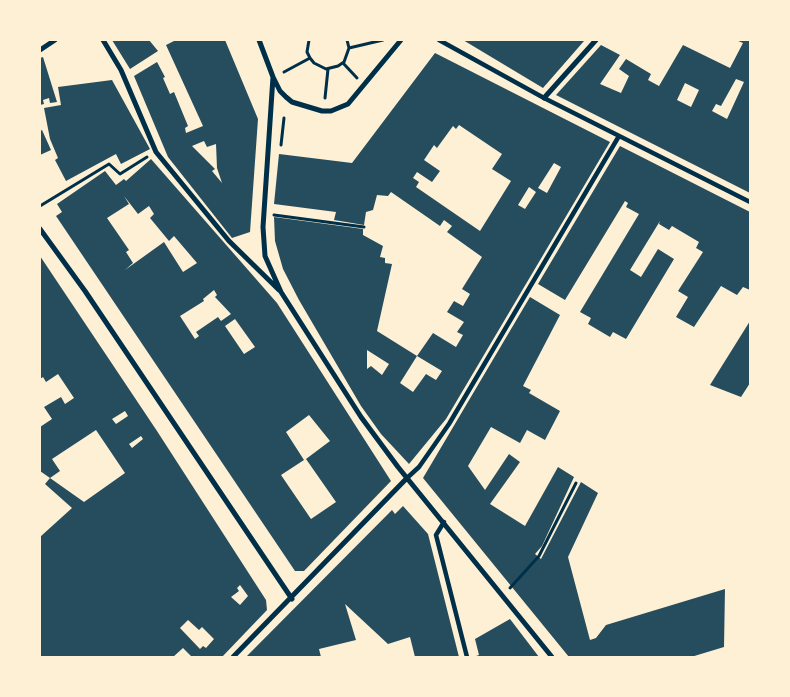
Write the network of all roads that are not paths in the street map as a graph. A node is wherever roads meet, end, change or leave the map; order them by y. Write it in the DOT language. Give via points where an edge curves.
graph roads {
  1 [pos="55,40"];
  2 [pos="103,40"];
  3 [pos="259,40"];
  4 [pos="401,40"];
  5 [pos="438,40"];
  6 [pos="596,40"];
  7 [pos="40,50"];
  8 [pos="273,77"];
  9 [pos="544,98"];
  10 [pos="619,136"];
  11 [pos="750,202"];
  12 [pos="40,229"];
  13 [pos="281,292"];
  14 [pos="407,478"];
  15 [pos="444,522"];
  16 [pos="292,599"];
  17 [pos="233,657"];
  18 [pos="467,657"];
  19 [pos="552,657"];
  1 -- 7 [label="street"];
  2 -- 13 [label="street" via="121,70 156,152 229,241"];
  3 -- 8 [label="street"];
  4 -- 8 [label="street" via="348,104 340,109 322,111 292,102 280,91"];
  5 -- 9 [label="street"];
  6 -- 9 [label="street"];
  8 -- 13 [label="street" via="262,227 265,256"];
  9 -- 10 [label="street"];
  10 -- 11 [label="street"];
  10 -- 14 [label="street" via="449,424 419,467"];
  12 -- 16 [label="street"];
  13 -- 14 [label="street" via="361,417"];
  14 -- 15 [label="street"];
  14 -- 16 [label="street"];
  15 -- 18 [label="street" via="436,535"];
  15 -- 19 [label="street"];
  16 -- 17 [label="street"];
}
